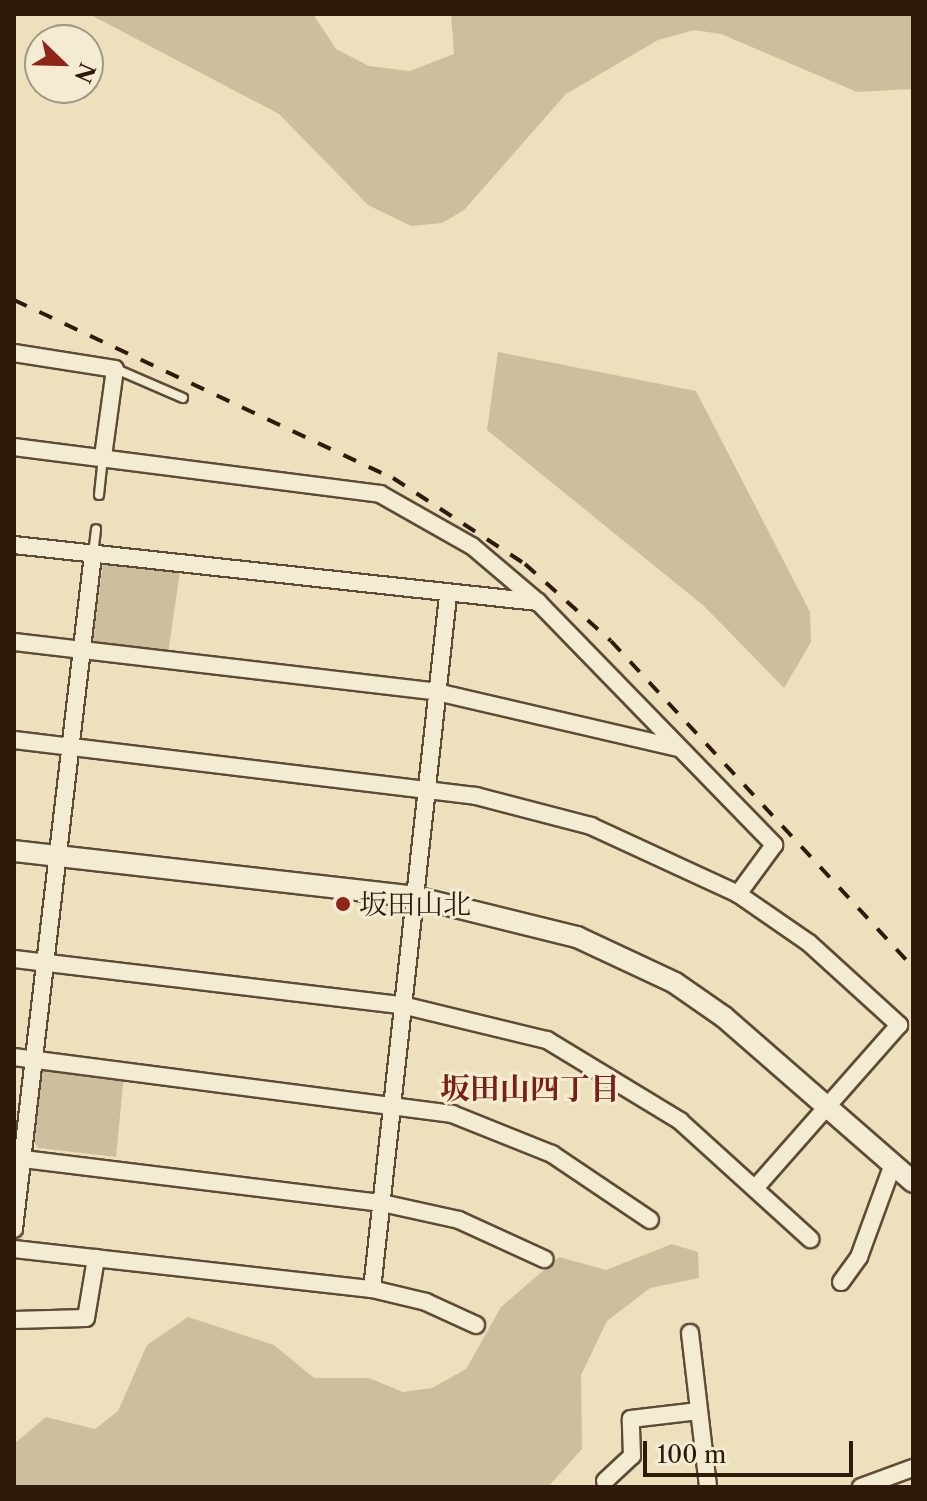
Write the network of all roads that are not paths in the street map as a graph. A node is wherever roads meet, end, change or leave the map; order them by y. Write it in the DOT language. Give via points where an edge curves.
graph roads {
  1 [pos="14,353"];
  2 [pos="115,369"];
  3 [pos="183,398"];
  4 [pos="14,447"];
  5 [pos="103,457"];
  6 [pos="99,495"];
  7 [pos="96,529"];
  8 [pos="14,545"];
  9 [pos="93,554"];
  10 [pos="448,596"];
  11 [pos="538,602"];
  12 [pos="14,642"];
  13 [pos="83,649"];
  14 [pos="437,692"];
  15 [pos="14,740"];
  16 [pos="71,746"];
  17 [pos="679,749"];
  18 [pos="426,787"];
  19 [pos="14,851"];
  20 [pos="59,857"];
  21 [pos="738,894"];
  22 [pos="415,897"];
  23 [pos="14,959"];
  24 [pos="46,963"];
  25 [pos="402,1005"];
  26 [pos="14,1057"];
  27 [pos="35,1060"];
  28 [pos="393,1104"];
  29 [pos="829,1108"];
  30 [pos="18,1158"];
  31 [pos="893,1164"];
  32 [pos="913,1182"];
  33 [pos="756,1187"];
  34 [pos="382,1203"];
  35 [pos="650,1220"];
  36 [pos="14,1229"];
  37 [pos="810,1239"];
  38 [pos="14,1249"];
  39 [pos="96,1258"];
  40 [pos="544,1259"];
  41 [pos="841,1282"];
  42 [pos="372,1289"];
  43 [pos="14,1320"];
  44 [pos="476,1325"];
  45 [pos="690,1333"];
  46 [pos="699,1411"];
  47 [pos="913,1468"];
  48 [pos="605,1481"];
  49 [pos="708,1487"];
  50 [pos="861,1487"];
  1 -- 2 [label="street"];
  2 -- 3 [label="lane"];
  2 -- 5 [label="street"];
  4 -- 5 [label="street"];
  5 -- 6 [label="lane"];
  5 -- 11 [label="street" via="380,494 472,546"];
  7 -- 9 [label="lane"];
  8 -- 9 [label="street"];
  9 -- 10 [label="street"];
  9 -- 13 [label="street"];
  10 -- 11 [label="street"];
  10 -- 14 [label="street"];
  11 -- 17 [label="street"];
  12 -- 13 [label="street"];
  13 -- 14 [label="street"];
  13 -- 16 [label="street"];
  14 -- 17 [label="street"];
  14 -- 18 [label="street"];
  15 -- 16 [label="street"];
  16 -- 18 [label="street"];
  16 -- 20 [label="street"];
  17 -- 21 [label="street" via="774,845"];
  18 -- 21 [label="street" via="591,826"];
  18 -- 22 [label="street"];
  19 -- 20 [label="street"];
  20 -- 22 [label="street"];
  20 -- 24 [label="street"];
  21 -- 29 [label="street" via="809,943 899,1025"];
  22 -- 25 [label="street"];
  22 -- 29 [label="street" via="534,922 623,956 724,1017"];
  23 -- 24 [label="street"];
  24 -- 25 [label="street"];
  24 -- 27 [label="street"];
  25 -- 28 [label="street"];
  25 -- 33 [label="street" via="504,1025 592,1062 680,1121"];
  26 -- 27 [label="street"];
  27 -- 28 [label="street"];
  27 -- 30 [label="street"];
  28 -- 34 [label="street"];
  28 -- 35 [label="street" via="452,1114 528,1143"];
  29 -- 31 [label="street"];
  29 -- 33 [label="street"];
  30 -- 34 [label="street"];
  30 -- 36 [label="street"];
  31 -- 32 [label="street"];
  31 -- 41 [label="street" via="859,1257"];
  33 -- 37 [label="street"];
  34 -- 40 [label="street" via="459,1220"];
  34 -- 42 [label="street"];
  38 -- 39 [label="street"];
  39 -- 42 [label="street"];
  39 -- 43 [label="street" via="86,1318"];
  42 -- 44 [label="street" via="426,1302"];
  45 -- 46 [label="street"];
  46 -- 48 [label="street" via="631,1419 632,1456"];
  46 -- 49 [label="street"];
  47 -- 50 [label="street"];
}
